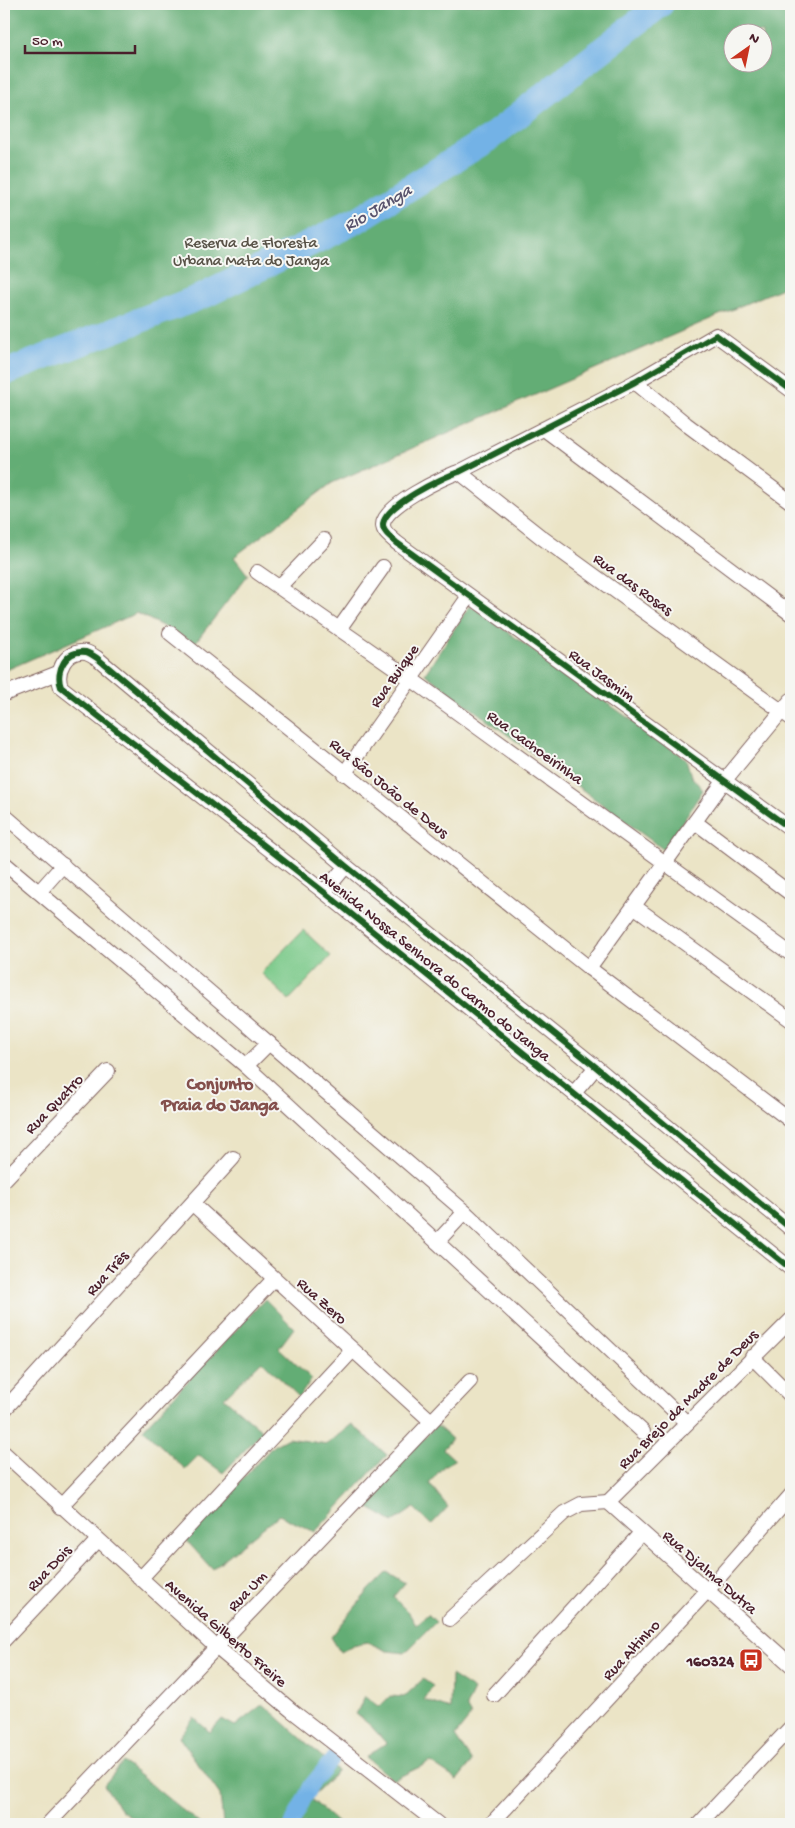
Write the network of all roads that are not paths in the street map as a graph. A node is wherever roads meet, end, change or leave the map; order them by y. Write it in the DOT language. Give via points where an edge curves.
graph roads {
  1 [pos="635,382"];
  2 [pos="791,390"];
  3 [pos="544,429"];
  4 [pos="459,472"];
  5 [pos="791,502"];
  6 [pos="324,540"];
  7 [pos="383,567"];
  8 [pos="257,572"];
  9 [pos="279,587"];
  10 [pos="469,596"];
  11 [pos="791,614"];
  12 [pos="339,629"];
  13 [pos="170,633"];
  14 [pos="411,679"];
  15 [pos="60,680"];
  16 [pos="4,694"];
  17 [pos="791,700"];
  18 [pos="786,715"];
  19 [pos="344,774"];
  20 [pos="725,780"];
  21 [pos="4,815"];
  22 [pos="695,822"];
  23 [pos="791,829"];
  24 [pos="666,862"];
  25 [pos="4,863"];
  26 [pos="63,864"];
  27 [pos="346,866"];
  28 [pos="39,892"];
  29 [pos="324,892"];
  30 [pos="791,894"];
  31 [pos="635,907"];
  32 [pos="791,954"];
  33 [pos="589,968"];
  34 [pos="791,1020"];
  35 [pos="269,1043"];
  36 [pos="246,1066"];
  37 [pos="596,1067"];
  38 [pos="108,1071"];
  39 [pos="574,1093"];
  40 [pos="791,1121"];
  41 [pos="233,1158"];
  42 [pos="4,1180"];
  43 [pos="193,1204"];
  44 [pos="465,1212"];
  45 [pos="791,1229"];
  46 [pos="436,1242"];
  47 [pos="791,1268"];
  48 [pos="274,1280"];
  49 [pos="791,1320"];
  50 [pos="352,1351"];
  51 [pos="752,1357"];
  52 [pos="470,1381"];
  53 [pos="791,1396"];
  54 [pos="4,1410"];
  55 [pos="431,1421"];
  56 [pos="688,1423"];
  57 [pos="643,1432"];
  58 [pos="4,1453"];
  59 [pos="791,1495"];
  60 [pos="608,1502"];
  61 [pos="60,1507"];
  62 [pos="641,1533"];
  63 [pos="98,1540"];
  64 [pos="140,1579"];
  65 [pos="707,1591"];
  66 [pos="450,1619"];
  67 [pos="4,1640"];
  68 [pos="216,1646"];
  69 [pos="791,1665"];
  70 [pos="494,1696"];
  71 [pos="791,1727"];
  72 [pos="48,1824"];
  73 [pos="438,1824"];
  74 [pos="491,1824"];
  75 [pos="699,1824"];
  1 -- 2 [label="street" via="716,334"];
  1 -- 3 [label="street"];
  1 -- 5 [label="street"];
  3 -- 4 [label="street"];
  3 -- 11 [label="street"];
  4 -- 10 [label="street, Rua Jasmim" via="435,482 390,512 383,526 397,543"];
  4 -- 18 [label="street, Rua das Rosas" via="541,537"];
  6 -- 9 [label="street"];
  7 -- 12 [label="street"];
  8 -- 9 [label="street, Rua Cachoeirinha"];
  9 -- 12 [label="street, Rua Cachoeirinha"];
  10 -- 14 [label="street, Rua Buique"];
  10 -- 20 [label="street, Rua Jasmim"];
  12 -- 14 [label="street, Rua Cachoeirinha"];
  13 -- 19 [label="street, Rua São João de Deus"];
  14 -- 19 [label="street, Rua Buique"];
  14 -- 24 [label="street, Rua Cachoeirinha"];
  15 -- 16 [label="street"];
  15 -- 27 [label="street" via="66,660 76,654 86,652 97,658"];
  15 -- 29 [label="street, Avenida Nossa Senhora do Carmo do Janga"];
  17 -- 18 [label="street"];
  18 -- 20 [label="street"];
  19 -- 33 [label="street, Rua São João de Deus"];
  20 -- 22 [label="street"];
  20 -- 23 [label="street, Rua Jasmim"];
  21 -- 26 [label="street"];
  22 -- 24 [label="street"];
  22 -- 30 [label="street"];
  24 -- 31 [label="street"];
  24 -- 32 [label="street, Rua Cachoeirinha"];
  25 -- 28 [label="street"];
  26 -- 28 [label="street"];
  26 -- 35 [label="street"];
  27 -- 29 [label="street"];
  27 -- 37 [label="street"];
  28 -- 36 [label="street"];
  29 -- 39 [label="street, Avenida Nossa Senhora do Carmo do Janga"];
  31 -- 33 [label="street"];
  31 -- 34 [label="street"];
  33 -- 40 [label="street, Rua São João de Deus"];
  35 -- 36 [label="street"];
  35 -- 44 [label="street"];
  36 -- 46 [label="street"];
  37 -- 39 [label="street"];
  37 -- 45 [label="street"];
  38 -- 42 [label="street, Rua Quatro"];
  39 -- 47 [label="street, Avenida Nossa Senhora do Carmo do Janga"];
  41 -- 43 [label="street, Rua Três"];
  43 -- 48 [label="street, Rua Zero"];
  43 -- 54 [label="street, Rua Três"];
  44 -- 46 [label="street"];
  44 -- 56 [label="street"];
  46 -- 57 [label="street"];
  48 -- 50 [label="street, Rua Zero"];
  48 -- 61 [label="street"];
  49 -- 51 [label="street, Rua Brejo da Madre de Deus"];
  50 -- 55 [label="street, Rua Zero"];
  50 -- 64 [label="street"];
  51 -- 53 [label="street"];
  51 -- 56 [label="street, Rua Brejo da Madre de Deus"];
  52 -- 55 [label="street, Rua Um"];
  55 -- 68 [label="street, Rua Um"];
  56 -- 60 [label="street, Rua Brejo da Madre de Deus"];
  58 -- 61 [label="street, Avenida Gilberto Freire"];
  59 -- 65 [label="street, Rua Altinho"];
  60 -- 62 [label="street, Rua Djalma Dutra"];
  60 -- 66 [label="street" via="581,1504 564,1513"];
  61 -- 63 [label="street, Avenida Gilberto Freire"];
  62 -- 65 [label="street, Rua Djalma Dutra"];
  62 -- 70 [label="street"];
  63 -- 64 [label="street, Avenida Gilberto Freire"];
  63 -- 67 [label="street, Rua Dois"];
  64 -- 68 [label="street, Avenida Gilberto Freire"];
  65 -- 69 [label="street, Rua Djalma Dutra"];
  65 -- 74 [label="street, Rua Altinho"];
  68 -- 72 [label="street, Rua Um"];
  68 -- 73 [label="street, Avenida Gilberto Freire" via="291,1710"];
  71 -- 75 [label="street"];
}
